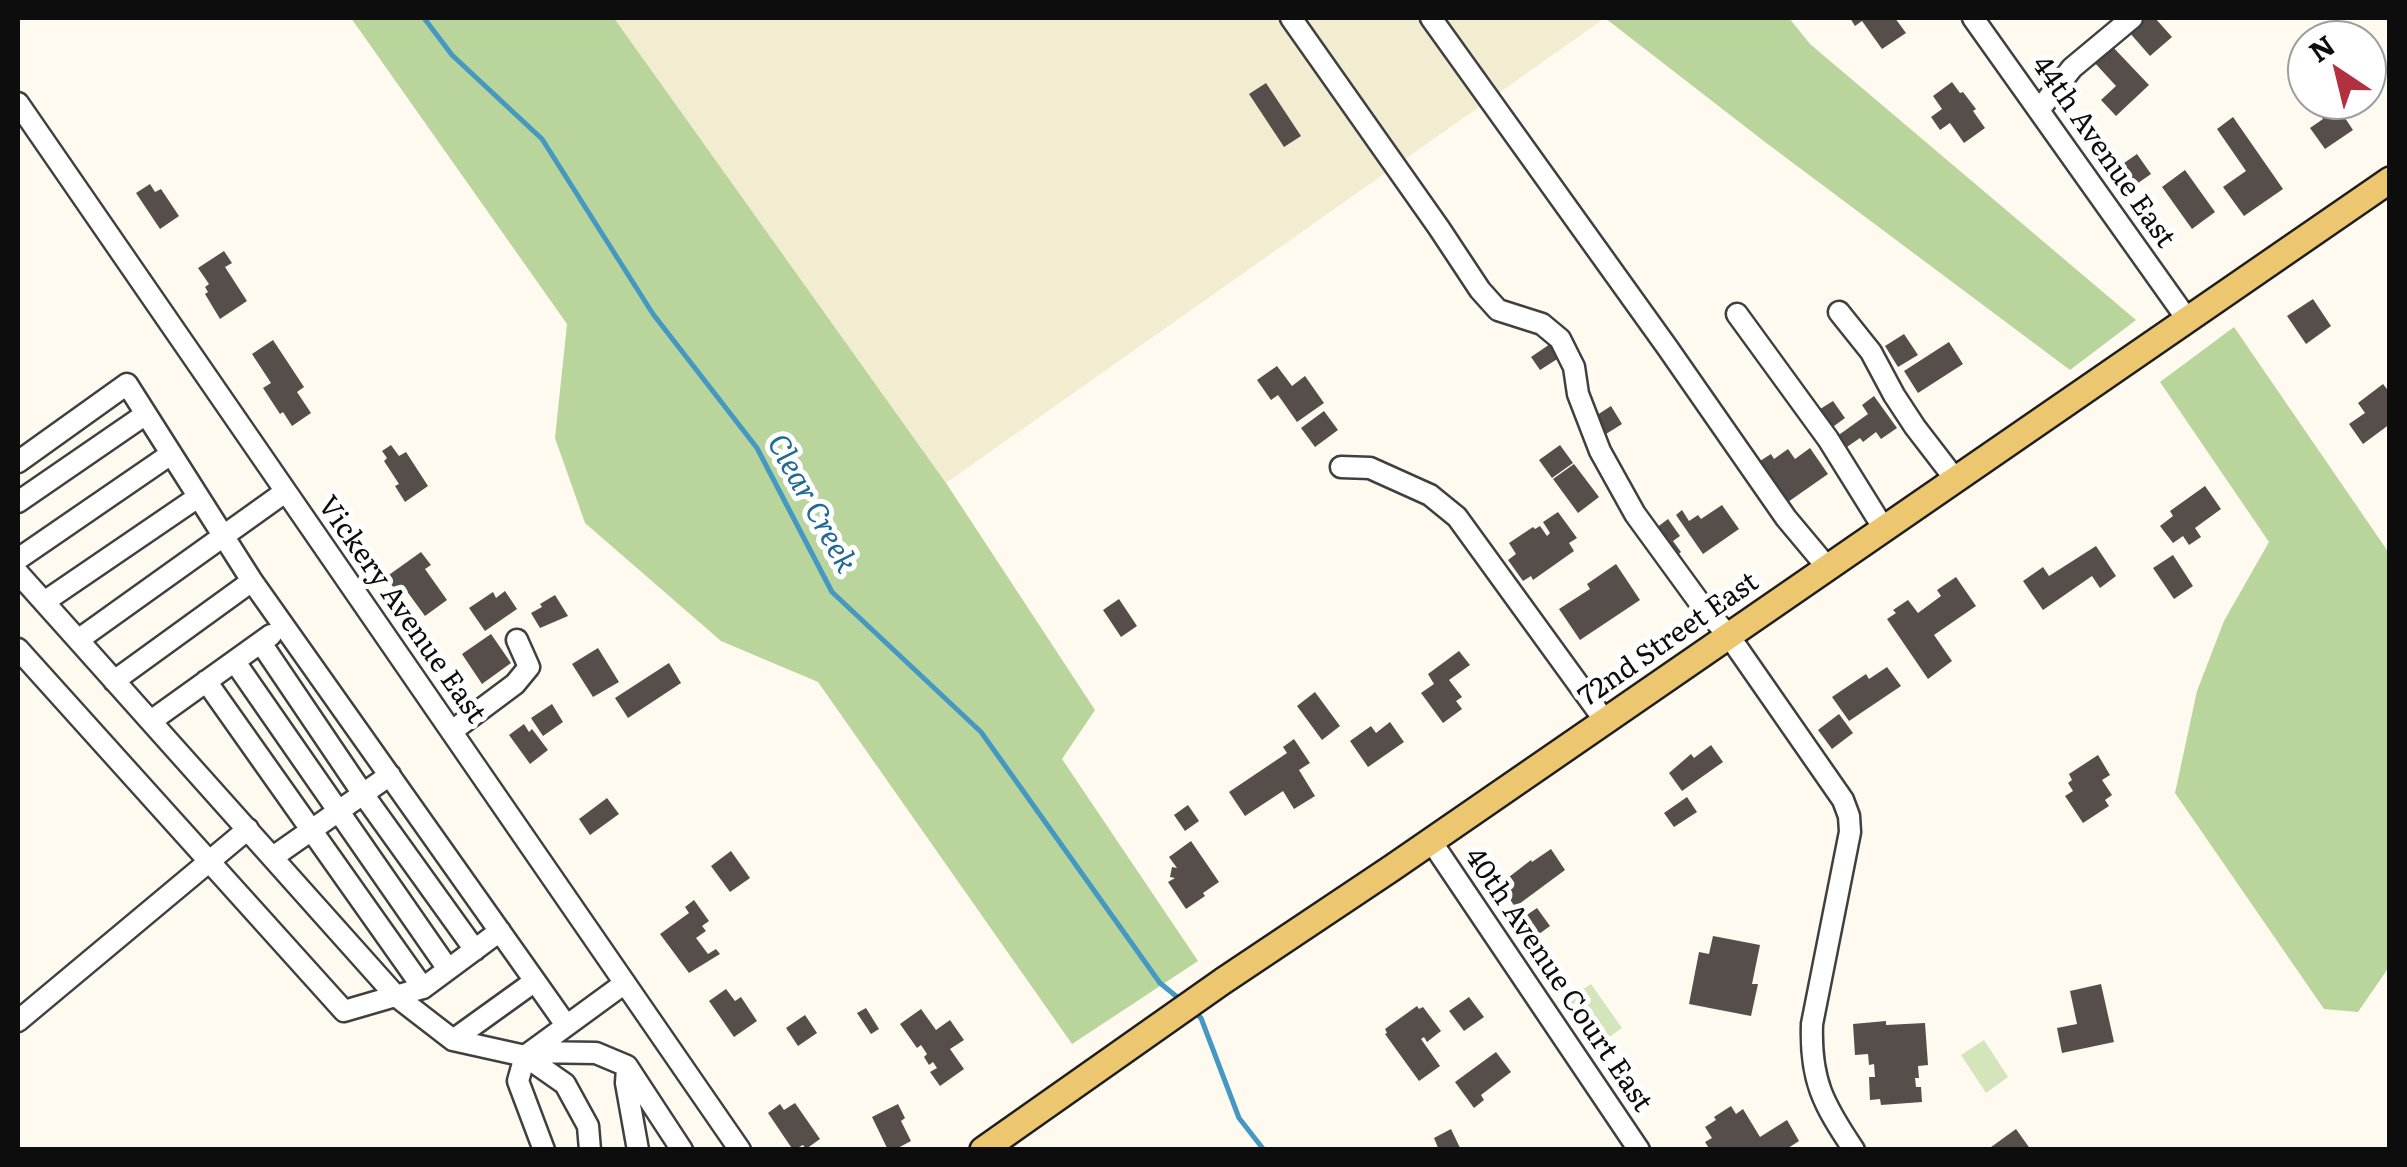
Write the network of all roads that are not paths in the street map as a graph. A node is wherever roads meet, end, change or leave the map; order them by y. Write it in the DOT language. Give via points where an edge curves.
graph roads {
  1 [pos="1291,18"];
  2 [pos="1432,18"];
  3 [pos="1975,18"];
  4 [pos="2132,18"];
  5 [pos="18,103"];
  6 [pos="2039,110"];
  7 [pos="2390,180"];
  8 [pos="1839,312"];
  9 [pos="1737,314"];
  10 [pos="2187,319"];
  11 [pos="146,414"];
  12 [pos="172,454"];
  13 [pos="18,462"];
  14 [pos="1341,467"];
  15 [pos="1956,479"];
  16 [pos="286,492"];
  17 [pos="198,497"];
  18 [pos="18,502"];
  19 [pos="1884,529"];
  20 [pos="223,536"];
  21 [pos="18,558"];
  22 [pos="1827,568"];
  23 [pos="18,573"];
  24 [pos="252,582"];
  25 [pos="44,602"];
  26 [pos="284,626"];
  27 [pos="1729,636"];
  28 [pos="78,640"];
  29 [pos="517,640"];
  30 [pos="261,643"];
  31 [pos="18,649"];
  32 [pos="235,662"];
  33 [pos="114,681"];
  34 [pos="206,681"];
  35 [pos="1605,720"];
  36 [pos="151,721"];
  37 [pos="452,731"];
  38 [pos="390,775"];
  39 [pos="363,794"];
  40 [pos="339,811"];
  41 [pos="248,829"];
  42 [pos="311,831"];
  43 [pos="1432,841"];
  44 [pos="274,857"];
  45 [pos="210,860"];
  46 [pos="500,931"];
  47 [pos="475,950"];
  48 [pos="448,970"];
  49 [pos="536,982"];
  50 [pos="625,983"];
  51 [pos="423,988"];
  52 [pos="396,996"];
  53 [pos="18,1021"];
  54 [pos="566,1025"];
  55 [pos="453,1040"];
  56 [pos="528,1054"];
  57 [pos="627,1066"];
  58 [pos="637,1144"];
  59 [pos="544,1150"];
  60 [pos="590,1150"];
  61 [pos="682,1150"];
  62 [pos="740,1150"];
  63 [pos="983,1150"];
  64 [pos="1638,1150"];
  65 [pos="1854,1150"];
  1 -- 27 [label="street" via="1480,290 1498,310 1542,324 1560,339 1600,451 1626,498"];
  2 -- 22 [label="street"];
  3 -- 6 [label="street, 44th Avenue East"];
  4 -- 6 [label="street" via="2072,68"];
  5 -- 16 [label="street, Vickery Avenue East"];
  6 -- 10 [label="street, 44th Avenue East"];
  7 -- 10 [label="main road, 72nd Street East"];
  8 -- 15 [label="street"];
  9 -- 19 [label="street"];
  10 -- 15 [label="main road, 72nd Street East"];
  11 -- 12 [label="street"];
  11 -- 13 [label="street" via="127,384"];
  11 -- 18 [label="street"];
  12 -- 17 [label="street"];
  12 -- 21 [label="street"];
  14 -- 35 [label="street" via="1370,468 1430,495 1458,517"];
  15 -- 19 [label="main road, 72nd Street East"];
  16 -- 20 [label="street"];
  16 -- 37 [label="street, Vickery Avenue East"];
  17 -- 20 [label="street"];
  17 -- 25 [label="street"];
  19 -- 22 [label="main road, 72nd Street East"];
  20 -- 24 [label="street"];
  20 -- 28 [label="street"];
  22 -- 27 [label="main road, 72nd Street East"];
  23 -- 25 [label="street"];
  24 -- 26 [label="street"];
  24 -- 33 [label="street"];
  25 -- 28 [label="street"];
  26 -- 30 [label="street"];
  26 -- 38 [label="street"];
  27 -- 35 [label="main road, 72nd Street East"];
  27 -- 65 [label="street" via="1848,816 1811,1053 1822,1098"];
  28 -- 33 [label="street"];
  29 -- 37 [label="street" via="528,666 515,684"];
  30 -- 32 [label="street"];
  30 -- 39 [label="street"];
  31 -- 45 [label="street"];
  32 -- 34 [label="street"];
  32 -- 40 [label="street"];
  33 -- 36 [label="street"];
  34 -- 36 [label="street"];
  34 -- 42 [label="street"];
  35 -- 43 [label="main road, 72nd Street East"];
  36 -- 41 [label="street"];
  37 -- 50 [label="street, Vickery Avenue East"];
  38 -- 39 [label="street"];
  38 -- 46 [label="street"];
  39 -- 40 [label="street"];
  39 -- 47 [label="street"];
  40 -- 42 [label="street"];
  40 -- 48 [label="street"];
  41 -- 44 [label="street"];
  41 -- 45 [label="street"];
  42 -- 44 [label="street"];
  42 -- 51 [label="street"];
  43 -- 63 [label="main road, 72nd Street East"];
  43 -- 64 [label="street, 40th Avenue Court East"];
  44 -- 52 [label="street"];
  45 -- 52 [label="street" via="344,1012"];
  45 -- 53 [label="street"];
  46 -- 47 [label="street"];
  46 -- 49 [label="street"];
  47 -- 48 [label="street"];
  48 -- 51 [label="street"];
  49 -- 54 [label="street"];
  49 -- 55 [label="street"];
  50 -- 54 [label="street"];
  50 -- 62 [label="street, Vickery Avenue East"];
  51 -- 52 [label="street"];
  52 -- 55 [label="street"];
  54 -- 56 [label="street"];
  55 -- 56 [label="street"];
  56 -- 57 [label="street" via="596,1053"];
  56 -- 59 [label="street" via="518,1081"];
  56 -- 60 [label="street" via="565,1084 588,1126"];
  57 -- 58 [label="street"];
  57 -- 61 [label="street"];
}
